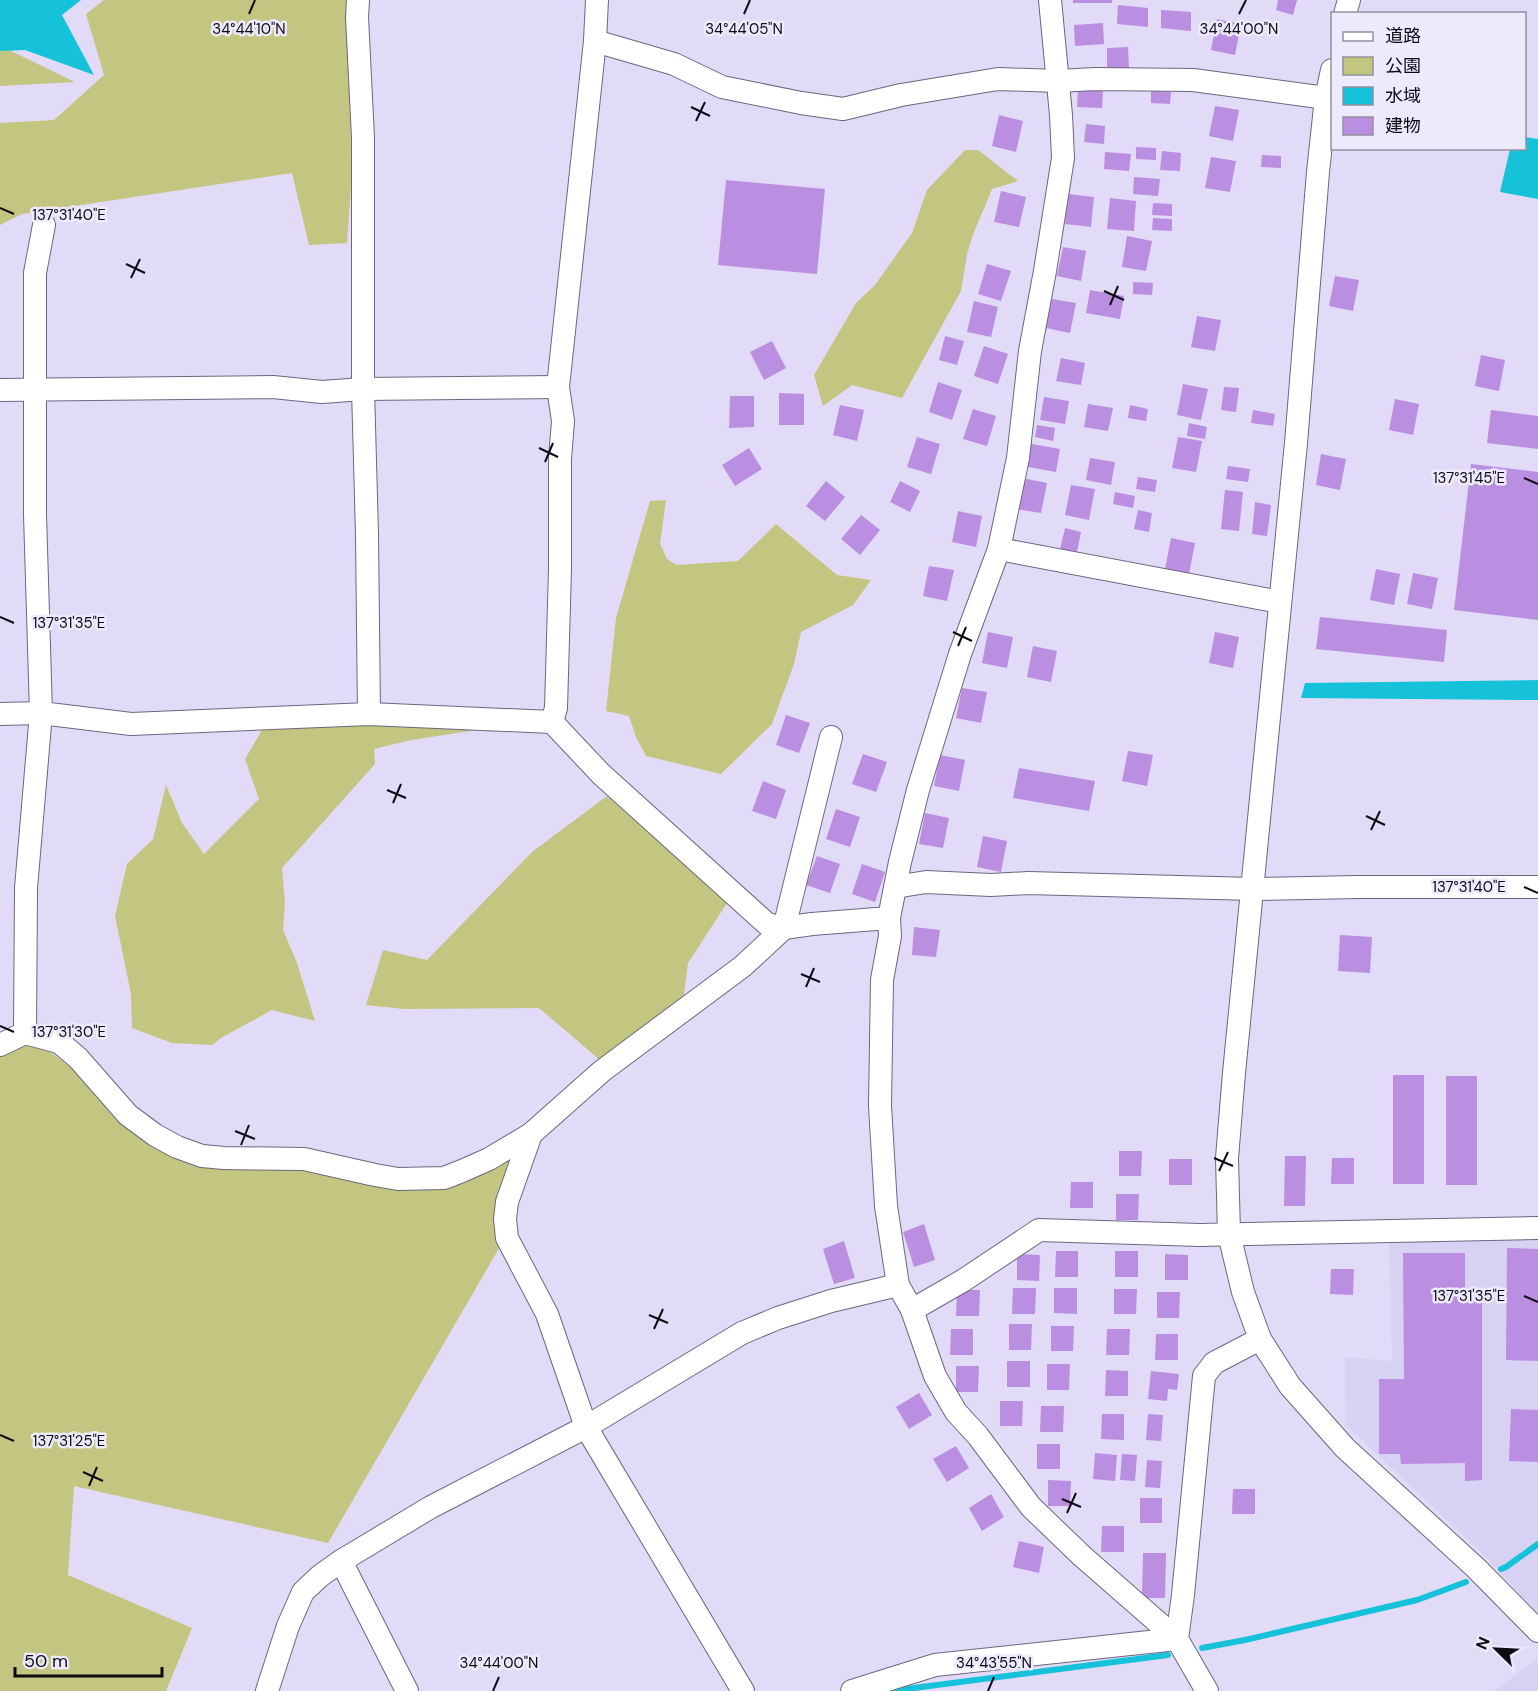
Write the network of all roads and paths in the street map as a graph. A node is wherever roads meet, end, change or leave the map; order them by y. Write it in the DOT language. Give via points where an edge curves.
graph roads {
  1 [pos="358,0"];
  2 [pos="597,0"];
  3 [pos="1050,0"];
  4 [pos="595,41"];
  5 [pos="1331,75"];
  6 [pos="1058,81"];
  7 [pos="1326,98"];
  8 [pos="44,225"];
  9 [pos="558,387"];
  10 [pos="363,389"];
  11 [pos="0,390"];
  12 [pos="35,391"];
  13 [pos="999,549"];
  14 [pos="1280,602"];
  15 [pos="41,713"];
  16 [pos="0,714"];
  17 [pos="369,714"];
  18 [pos="552,722"];
  19 [pos="831,736"];
  20 [pos="895,887"];
  21 [pos="1538,887"];
  22 [pos="1253,889"];
  23 [pos="889,918"];
  24 [pos="784,928"];
  25 [pos="25,1033"];
  26 [pos="0,1045"];
  27 [pos="531,1134"];
  28 [pos="1538,1228"];
  29 [pos="1229,1234"];
  30 [pos="898,1285"];
  31 [pos="912,1310"];
  32 [pos="1260,1339"];
  33 [pos="586,1427"];
  34 [pos="341,1561"];
  35 [pos="1538,1631"];
  36 [pos="1177,1639"];
  37 [pos="267,1691"];
  38 [pos="407,1691"];
  39 [pos="743,1691"];
  40 [pos="852,1691"];
  41 [pos="1207,1691"];
  1 -- 10 [label="street" via="363,138"];
  2 -- 4 [label="street"];
  3 -- 6 [label="street"];
  4 -- 6 [label="street" via="674,64 722,87 843,109 998,79"];
  4 -- 9 [label="street"];
  5 -- 7 [label="street"];
  6 -- 7 [label="street" via="1194,80"];
  6 -- 13 [label="street" via="1063,158 1030,351 1018,458"];
  7 -- 14 [label="street"];
  8 -- 12 [label="street" via="35,273"];
  9 -- 10 [label="street"];
  9 -- 18 [label="street" via="563,421 561,569 556,708"];
  10 -- 12 [label="street"];
  10 -- 17 [label="street"];
  11 -- 12 [label="street"];
  12 -- 15 [label="street"];
  13 -- 14 [label="street"];
  13 -- 20 [label="street" via="960,654 918,790"];
  14 -- 22 [label="street"];
  15 -- 16 [label="street"];
  15 -- 17 [label="street" via="131,724"];
  15 -- 25 [label="street" via="26,888"];
  17 -- 18 [label="street"];
  18 -- 24 [label="street" via="601,774 767,924"];
  19 -- 24 [label="street"];
  20 -- 22 [label="street" via="926,882"];
  20 -- 23 [label="street"];
  21 -- 22 [label="street"];
  22 -- 29 [label="street" via="1228,1148"];
  23 -- 24 [label="street"];
  23 -- 30 [label="street" via="890,936 882,980 880,1106 886,1206"];
  24 -- 27 [label="street" via="743,966 602,1071"];
  25 -- 26 [label="street"];
  25 -- 27 [label="street" via="59,1042 128,1115 155,1135 202,1156 304,1160 398,1179 444,1178 489,1159"];
  27 -- 33 [label="street" via="507,1202 507,1238 547,1314"];
  28 -- 29 [label="street"];
  29 -- 31 [label="street" via="1039,1230"];
  29 -- 32 [label="street"];
  30 -- 31 [label="street"];
  30 -- 33 [label="street" via="831,1301 742,1333"];
  31 -- 36 [label="street" via="934,1376 956,1412 1031,1507"];
  32 -- 35 [label="street" via="1290,1386 1345,1448 1476,1568"];
  32 -- 36 [label="street" via="1214,1363 1204,1376"];
  33 -- 34 [label="street" via="431,1507"];
  33 -- 39 [label="street"];
  34 -- 37 [label="street" via="303,1592"];
  34 -- 38 [label="street"];
  36 -- 40 [label="street" via="935,1665"];
  36 -- 41 [label="street"];
}
